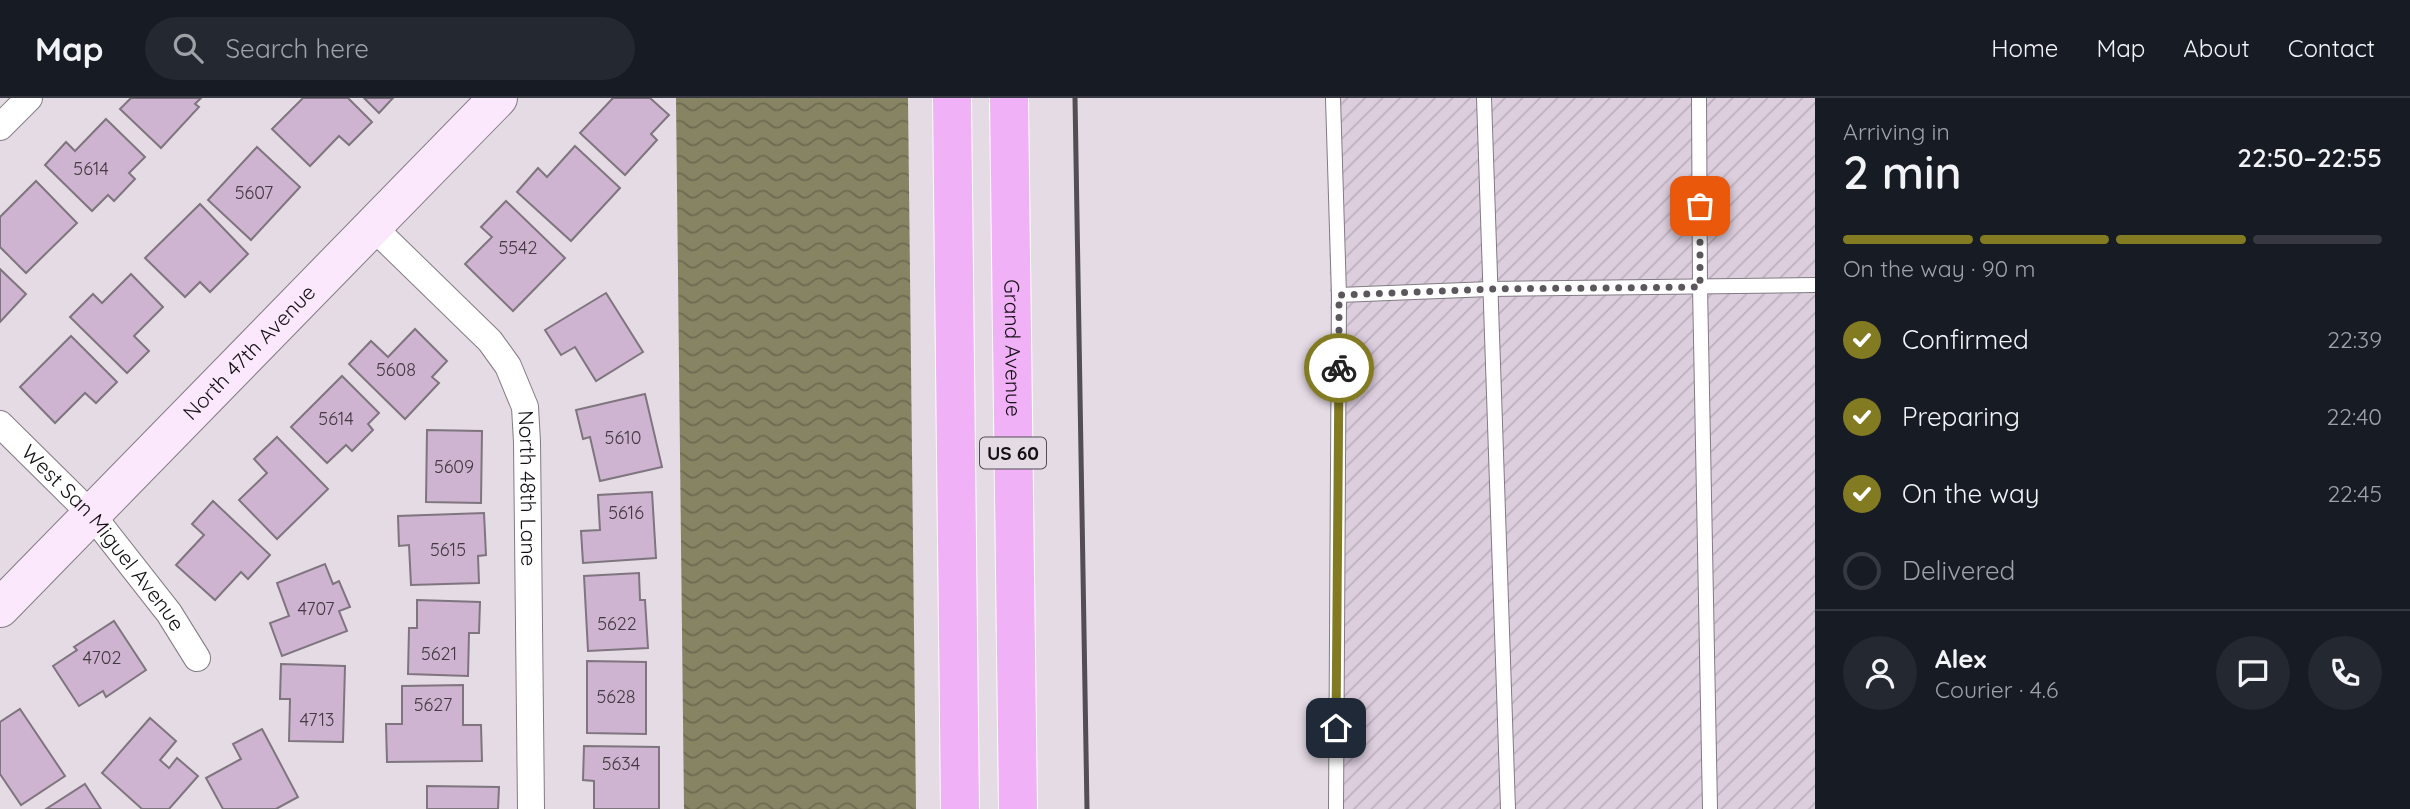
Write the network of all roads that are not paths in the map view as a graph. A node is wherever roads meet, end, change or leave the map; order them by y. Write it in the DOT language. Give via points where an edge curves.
graph roads {
  1 [pos="29,98"];
  2 [pos="498,98"];
  3 [pos="952,98"];
  4 [pos="1009,98"];
  5 [pos="1332,98"];
  6 [pos="1484,98"];
  7 [pos="1699,98"];
  8 [pos="0,127"];
  9 [pos="373,227"];
  10 [pos="1815,285"];
  11 [pos="1700,287"];
  12 [pos="1490,289"];
  13 [pos="1339,295"];
  14 [pos="0,424"];
  15 [pos="92,515"];
  16 [pos="0,608"];
  17 [pos="197,658"];
  18 [pos="531,809"];
  19 [pos="960,809"];
  20 [pos="1018,809"];
  21 [pos="1336,809"];
  22 [pos="1508,809"];
  23 [pos="1710,809"];
  1 -- 8 [label="street"];
  2 -- 9 [label="street, North 47th Avenue"];
  3 -- 19 [label="highway, US 60"];
  4 -- 20 [label="highway, Grand Avenue / US 60"];
  5 -- 13 [label="lane"];
  6 -- 12 [label="lane"];
  7 -- 11 [label="lane"];
  9 -- 15 [label="street, North 47th Avenue"];
  9 -- 18 [label="street, North 48th Lane" via="490,341 508,366 525,407"];
  10 -- 11 [label="lane"];
  11 -- 12 [label="lane"];
  11 -- 23 [label="lane"];
  12 -- 13 [label="lane"];
  12 -- 22 [label="lane"];
  13 -- 21 [label="lane"];
  14 -- 15 [label="street, West San Miguel Avenue"];
  15 -- 16 [label="street, North 47th Avenue"];
  15 -- 17 [label="street, West San Miguel Avenue" via="169,613"];
}
